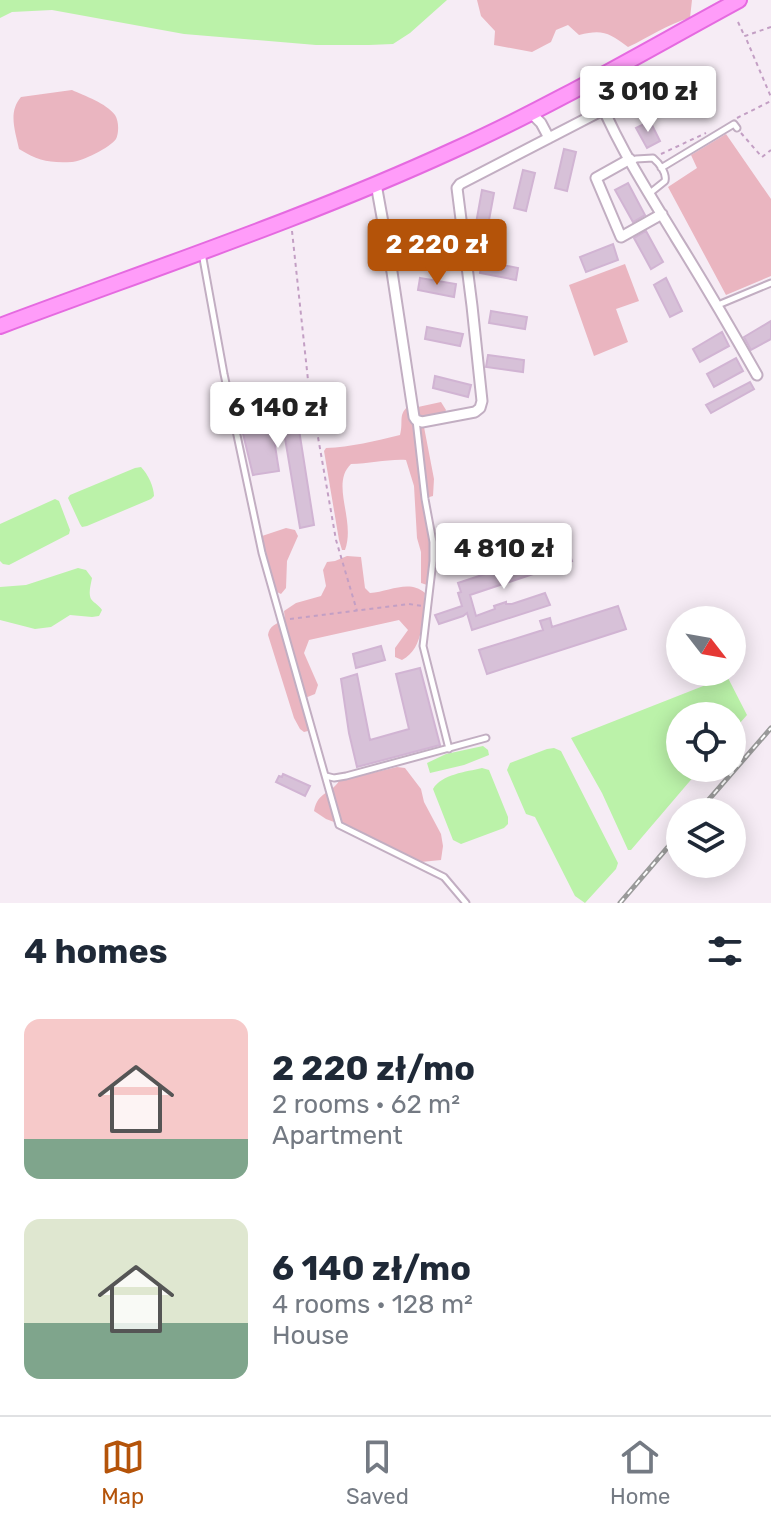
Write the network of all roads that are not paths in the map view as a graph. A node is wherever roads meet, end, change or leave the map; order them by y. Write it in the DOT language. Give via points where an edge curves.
graph roads {
  1 [pos="739,0"];
  2 [pos="592,81"];
  3 [pos="603,110"];
  4 [pos="531,113"];
  5 [pos="737,128"];
  6 [pos="549,138"];
  7 [pos="630,160"];
  8 [pos="661,168"];
  9 [pos="376,184"];
  10 [pos="649,193"];
  11 [pos="662,214"];
  12 [pos="201,252"];
  13 [pos="771,283"];
  14 [pos="718,306"];
  15 [pos="0,326"];
  16 [pos="757,375"];
  17 [pos="416,420"];
  18 [pos="486,738"];
  19 [pos="449,749"];
  20 [pos="325,775"];
  21 [pos="466,903"];
  1 -- 2 [label="main road"];
  2 -- 3 [label="street"];
  2 -- 4 [label="main road"];
  3 -- 6 [label="street"];
  3 -- 7 [label="street"];
  4 -- 6 [label="street"];
  4 -- 9 [label="main road"];
  5 -- 8 [label="lane" via="734,124"];
  6 -- 17 [label="street" via="457,188 482,401 475,412"];
  7 -- 8 [label="lane" via="653,158"];
  7 -- 10 [label="street"];
  7 -- 11 [label="street" via="596,178 621,237"];
  8 -- 10 [label="lane" via="665,181"];
  9 -- 12 [label="main road"];
  9 -- 17 [label="street"];
  10 -- 11 [label="street"];
  11 -- 14 [label="street"];
  12 -- 15 [label="main road"];
  12 -- 20 [label="lane" via="247,491"];
  13 -- 14 [label="lane"];
  14 -- 16 [label="street"];
  17 -- 19 [label="lane" via="433,542 423,646"];
  18 -- 19 [label="lane"];
  19 -- 20 [label="lane" via="346,776"];
  20 -- 21 [label="lane" via="339,825 444,877"];
}
